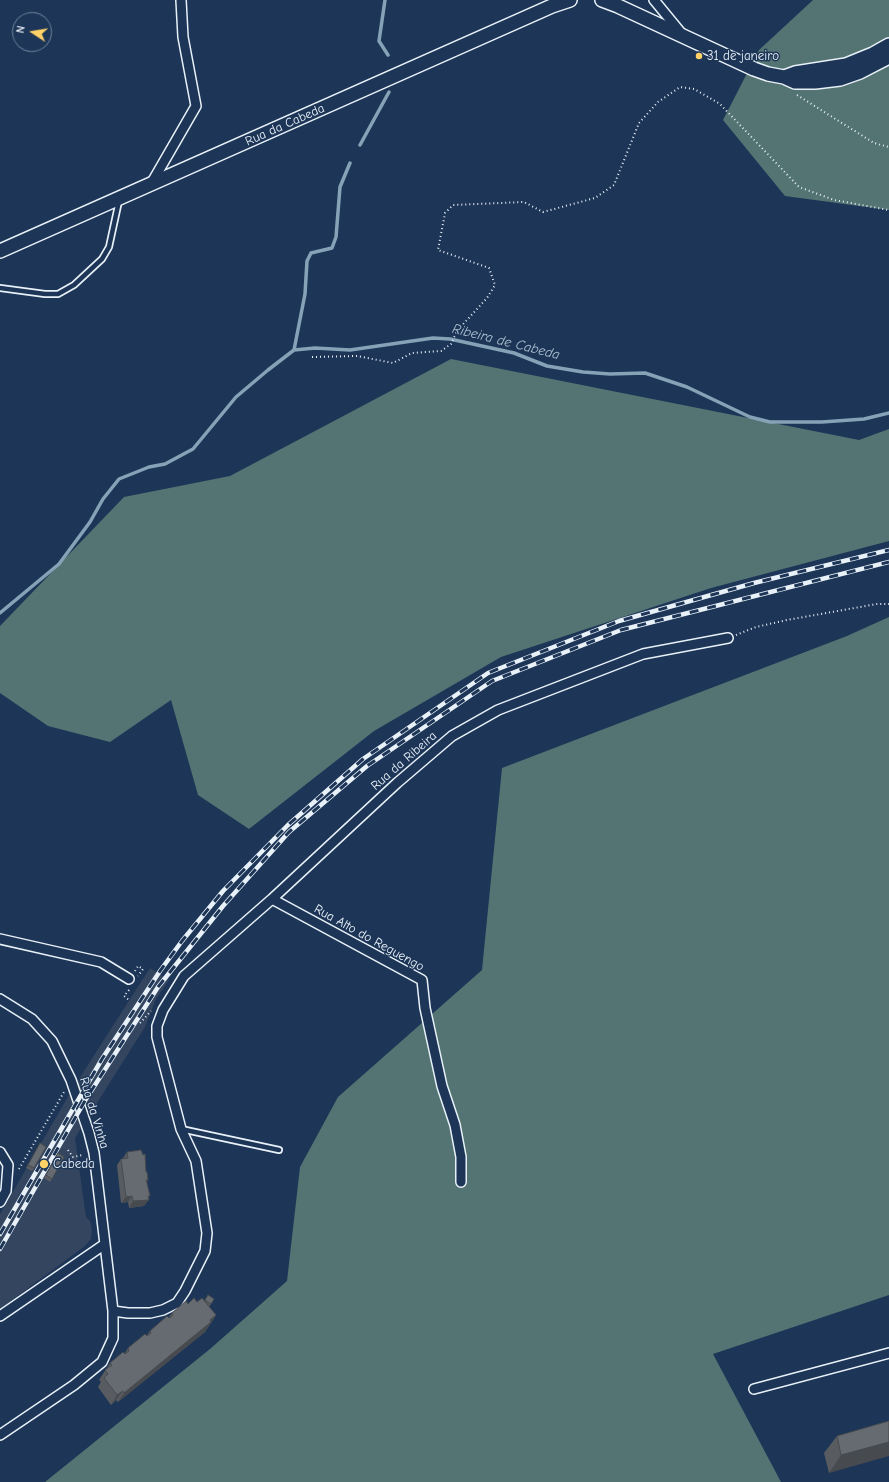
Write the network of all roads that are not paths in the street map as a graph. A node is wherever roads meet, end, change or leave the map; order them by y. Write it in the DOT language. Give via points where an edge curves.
graph roads {
  1 [pos="181,0"];
  2 [pos="570,0"];
  3 [pos="602,0"];
  4 [pos="654,0"];
  5 [pos="620,3"];
  6 [pos="684,37"];
  7 [pos="889,45"];
  8 [pos="889,57"];
  9 [pos="784,77"];
  10 [pos="150,186"];
  11 [pos="120,199"];
  12 [pos="0,251"];
  13 [pos="0,288"];
  14 [pos="728,638"];
  15 [pos="272,899"];
  16 [pos="0,939"];
  17 [pos="129,979"];
  18 [pos="0,998"];
  19 [pos="181,1129"];
  20 [pos="279,1150"];
  21 [pos="0,1152"];
  22 [pos="461,1182"];
  23 [pos="0,1202"];
  24 [pos="105,1244"];
  25 [pos="113,1311"];
  26 [pos="0,1316"];
  27 [pos="889,1353"];
  28 [pos="754,1389"];
  29 [pos="0,1435"];
  1 -- 10 [label="street" via="183,37 196,106"];
  2 -- 10 [label="main road, Rua da Cabeda"];
  3 -- 5 [label="main road"];
  4 -- 6 [label="street"];
  5 -- 6 [label="main road"];
  6 -- 9 [label="main road" via="754,69"];
  7 -- 9 [label="main road" via="846,65"];
  8 -- 9 [label="main road" via="840,79 795,82"];
  10 -- 11 [label="main road, Rua da Cabeda"];
  11 -- 12 [label="main road, Rua da Cabeda"];
  11 -- 13 [label="lane" via="109,247 102,260 74,285 58,294"];
  14 -- 15 [label="street, Rua da Ribeira" via="643,654 498,710 452,736 397,783"];
  15 -- 19 [label="street, Rua da Ribeira" via="184,976 163,1010 157,1026 157,1037"];
  15 -- 22 [label="street, Rua Alto do Reguengo" via="422,980 425,1008 442,1086 455,1125 461,1157"];
  16 -- 17 [label="street" via="100,962"];
  18 -- 24 [label="street, Rua da Vinha" via="32,1018 52,1040 71,1080 94,1153"];
  19 -- 20 [label="lane"];
  19 -- 25 [label="street, Rua da Ribeira" via="196,1161 207,1233 206,1251 177,1303 150,1313"];
  21 -- 23 [label="street" via="8,1164 6,1191"];
  24 -- 25 [label="street, Rua da Vinha"];
  24 -- 26 [label="street"];
  25 -- 29 [label="street, Rua da Vinha" via="113,1338 102,1362 74,1385"];
  27 -- 28 [label="street"];
}
